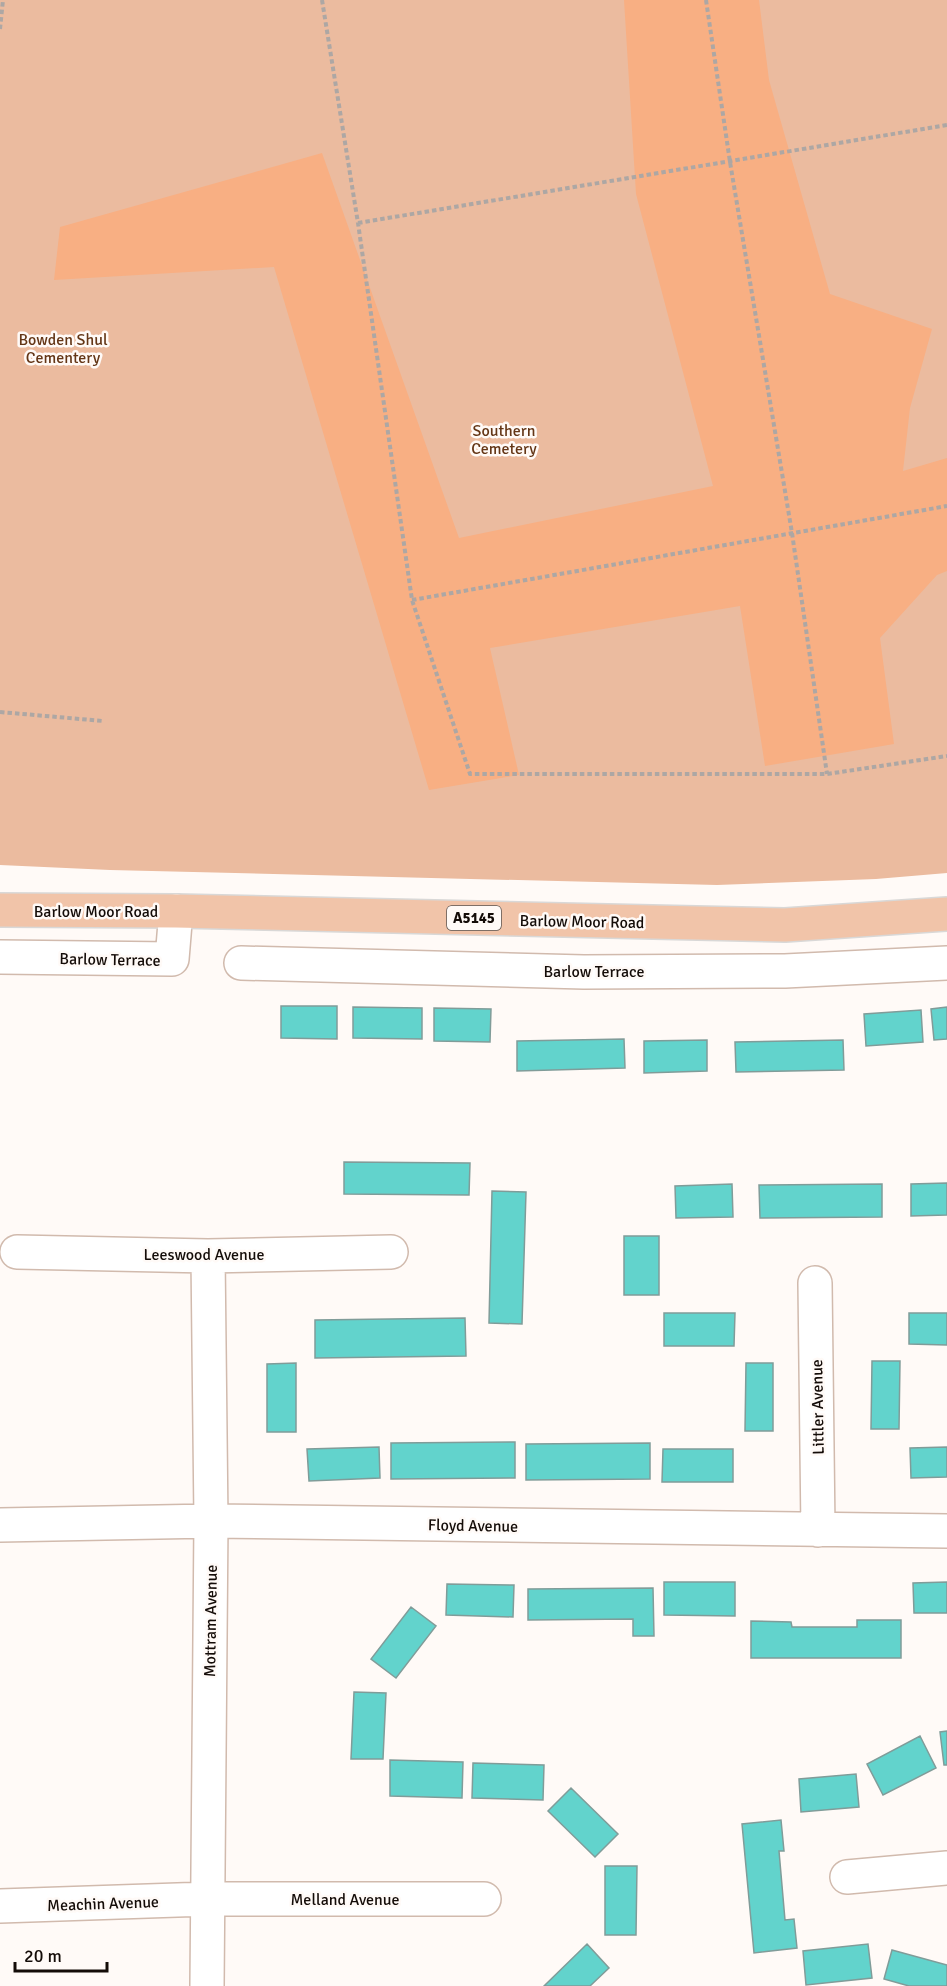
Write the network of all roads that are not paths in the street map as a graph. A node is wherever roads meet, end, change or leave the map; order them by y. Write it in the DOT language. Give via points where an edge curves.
graph roads {
  1 [pos="0,910"];
  2 [pos="176,910"];
  3 [pos="947,914"];
  4 [pos="0,957"];
  5 [pos="241,963"];
  6 [pos="947,963"];
  7 [pos="17,1252"];
  8 [pos="391,1252"];
  9 [pos="208,1256"];
  10 [pos="815,1283"];
  11 [pos="211,1521"];
  12 [pos="0,1525"];
  13 [pos="818,1530"];
  14 [pos="947,1531"];
  15 [pos="947,1868"];
  16 [pos="847,1877"];
  17 [pos="207,1899"];
  18 [pos="484,1899"];
  19 [pos="0,1906"];
  20 [pos="207,1986"];
  1 -- 2 [label="main road, Barlow Moor Road / A5145"];
  2 -- 3 [label="main road, Barlow Moor Road / A5145" via="785,926"];
  2 -- 4 [label="street, Barlow Terrace" via="172,959"];
  5 -- 6 [label="street, Barlow Terrace" via="584,972 785,971"];
  7 -- 9 [label="street, Leeswood Avenue"];
  8 -- 9 [label="street, Leeswood Avenue"];
  9 -- 11 [label="street, Mottram Avenue"];
  10 -- 13 [label="street, Littler Avenue"];
  11 -- 12 [label="street, Floyd Avenue"];
  11 -- 13 [label="street, Floyd Avenue"];
  11 -- 17 [label="street, Mottram Avenue"];
  13 -- 14 [label="street, Floyd Avenue"];
  15 -- 16 [label="street"];
  17 -- 18 [label="street, Melland Avenue"];
  17 -- 19 [label="street, Meachin Avenue"];
  17 -- 20 [label="street, Mottram Avenue"];
}
